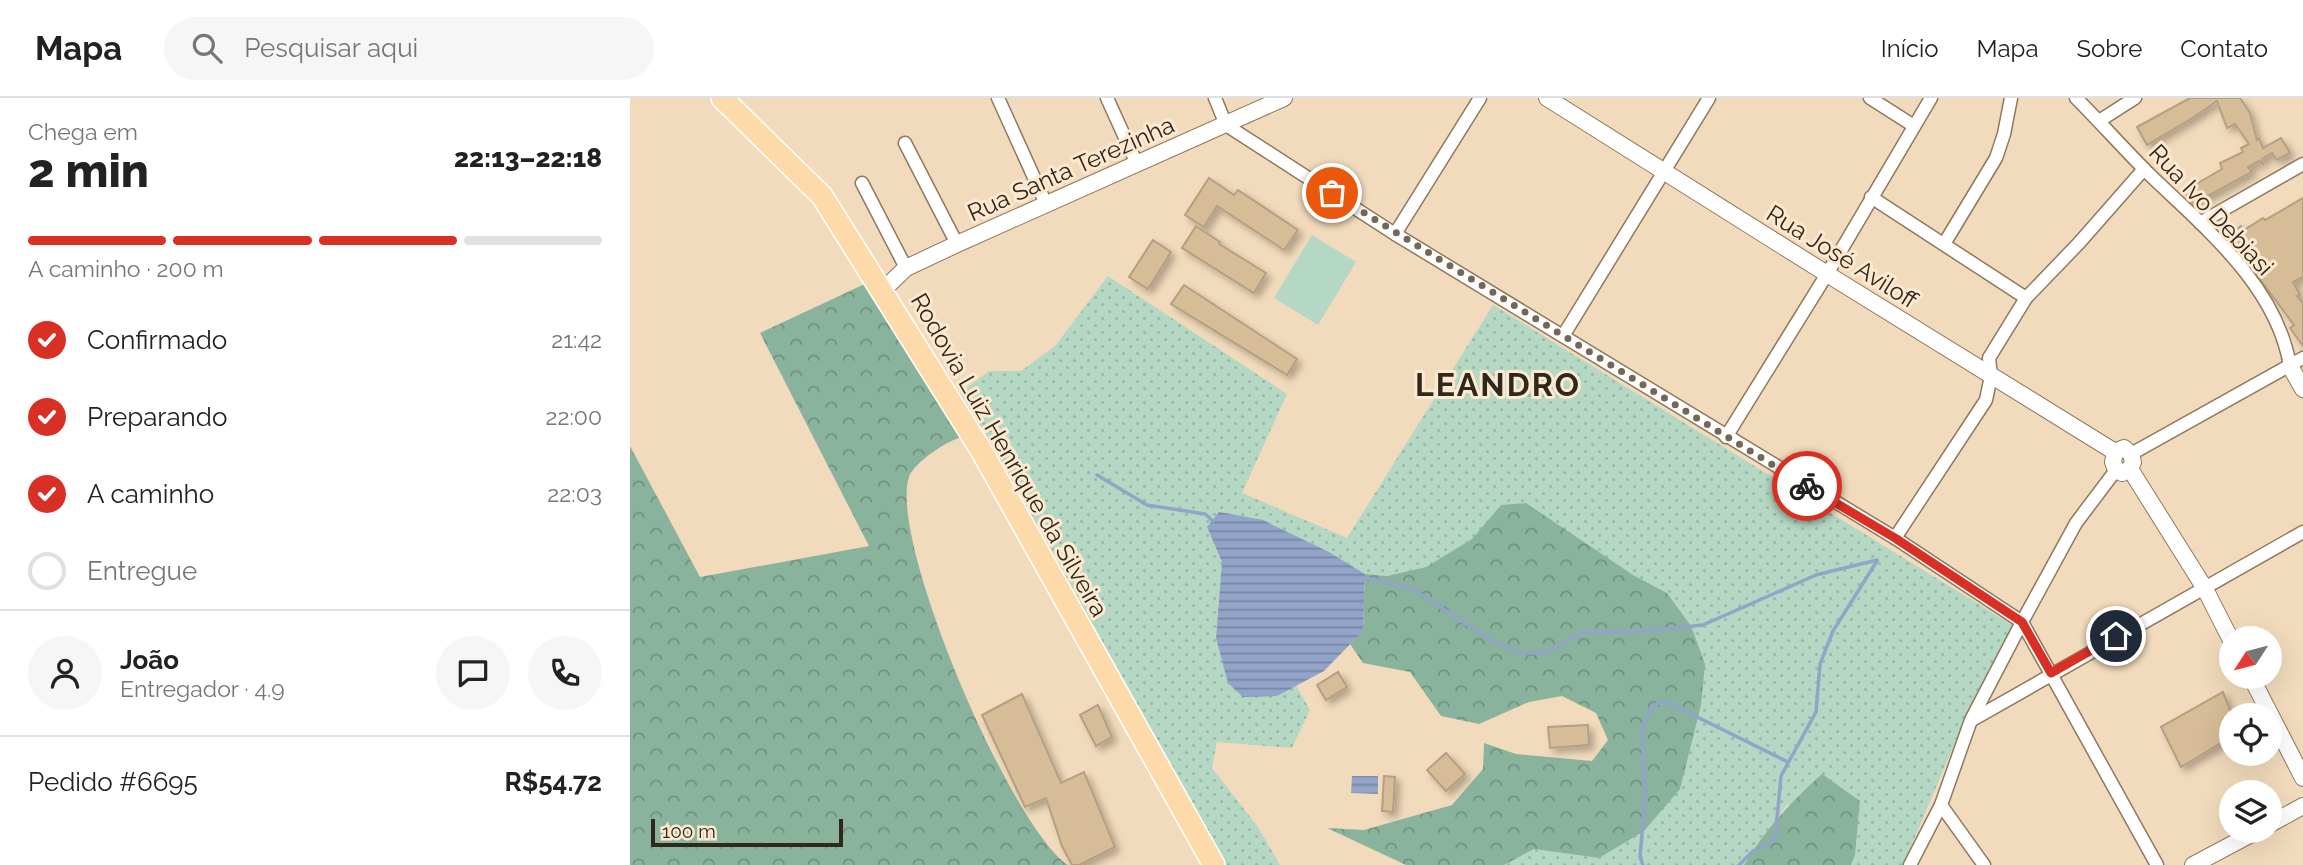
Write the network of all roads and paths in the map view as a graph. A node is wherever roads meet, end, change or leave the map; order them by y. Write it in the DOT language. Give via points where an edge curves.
graph roads {
  1 [pos="722,98"];
  2 [pos="998,98"];
  3 [pos="1107,98"];
  4 [pos="1215,98"];
  5 [pos="1284,98"];
  6 [pos="1480,98"];
  7 [pos="1547,98"];
  8 [pos="1709,98"];
  9 [pos="1870,98"];
  10 [pos="1931,98"];
  11 [pos="2011,98"];
  12 [pos="2076,98"];
  13 [pos="2135,98"];
  14 [pos="2099,121"];
  15 [pos="1226,125"];
  16 [pos="1914,126"];
  17 [pos="905,143"];
  18 [pos="1137,164"];
  19 [pos="2303,164"];
  20 [pos="2144,169"];
  21 [pos="1662,170"];
  22 [pos="862,183"];
  23 [pos="1871,197"];
  24 [pos="1046,204"];
  25 [pos="2200,223"];
  26 [pos="1395,234"];
  27 [pos="957,244"];
  28 [pos="1944,244"];
  29 [pos="906,268"];
  30 [pos="1827,274"];
  31 [pos="883,291"];
  32 [pos="2026,298"];
  33 [pos="1563,335"];
  34 [pos="2297,362"];
  35 [pos="1991,376"];
  36 [pos="2303,389"];
  37 [pos="1726,437"];
  38 [pos="2126,464"];
  39 [pos="2303,532"];
  40 [pos="1895,538"];
  41 [pos="2204,587"];
  42 [pos="2022,622"];
  43 [pos="2224,626"];
  44 [pos="2051,673"];
  45 [pos="2258,690"];
  46 [pos="1971,720"];
  47 [pos="2303,778"];
  48 [pos="1941,805"];
  49 [pos="2303,806"];
  50 [pos="2282,817"];
  51 [pos="2234,843"];
  52 [pos="1214,865"];
  53 [pos="1910,865"];
  54 [pos="1984,865"];
  55 [pos="2157,865"];
  56 [pos="2193,865"];
  1 -- 31 [label="main road, Rodovia Luiz Henrique da Silveira" via="822,195"];
  2 -- 24 [label="street"];
  3 -- 18 [label="street"];
  4 -- 15 [label="street"];
  5 -- 15 [label="street, Rua Santa Terezinha"];
  6 -- 26 [label="street"];
  7 -- 21 [label="street, Rua José Aviloff"];
  8 -- 21 [label="street"];
  9 -- 16 [label="street"];
  10 -- 16 [label="street"];
  11 -- 28 [label="street" via="1996,158"];
  12 -- 14 [label="street, Rua Ivo Debiasi"];
  13 -- 14 [label="street"];
  14 -- 20 [label="street, Rua Ivo Debiasi"];
  15 -- 18 [label="street, Rua Santa Terezinha"];
  15 -- 26 [label="street"];
  16 -- 23 [label="street"];
  17 -- 27 [label="street"];
  18 -- 24 [label="street, Rua Santa Terezinha"];
  19 -- 25 [label="street"];
  20 -- 25 [label="street, Rua Ivo Debiasi"];
  20 -- 32 [label="street"];
  21 -- 30 [label="street, Rua José Aviloff"];
  21 -- 33 [label="street"];
  22 -- 29 [label="street"];
  23 -- 28 [label="street"];
  23 -- 30 [label="street"];
  24 -- 27 [label="street, Rua Santa Terezinha"];
  25 -- 34 [label="street, Rua Ivo Debiasi" via="2268,304"];
  26 -- 33 [label="street"];
  27 -- 29 [label="street, Rua Santa Terezinha"];
  28 -- 32 [label="street"];
  29 -- 31 [label="street, Rua Santa Terezinha"];
  30 -- 35 [label="street, Rua José Aviloff"];
  30 -- 37 [label="street"];
  31 -- 52 [label="main road, Rodovia Luiz Henrique da Silveira" via="982,450"];
  32 -- 35 [label="street" via="1989,358"];
  33 -- 37 [label="street"];
  34 -- 36 [label="street"];
  34 -- 38 [label="street"];
  35 -- 38 [label="street, Rua José Aviloff" via="2115,452 2113,461"];
  35 -- 40 [label="street" via="1986,400 1973,422"];
  37 -- 40 [label="street"];
  38 -- 41 [label="street"];
  38 -- 42 [label="street" via="2076,523"];
  39 -- 41 [label="street"];
  40 -- 42 [label="street"];
  41 -- 43 [label="street"];
  41 -- 44 [label="street"];
  42 -- 44 [label="street"];
  42 -- 46 [label="street"];
  44 -- 46 [label="street"];
  44 -- 55 [label="street"];
  45 -- 47 [label="street"];
  46 -- 48 [label="street"];
  48 -- 53 [label="street"];
  48 -- 54 [label="street"];
  49 -- 50 [label="street"];
  51 -- 56 [label="street"];
}
